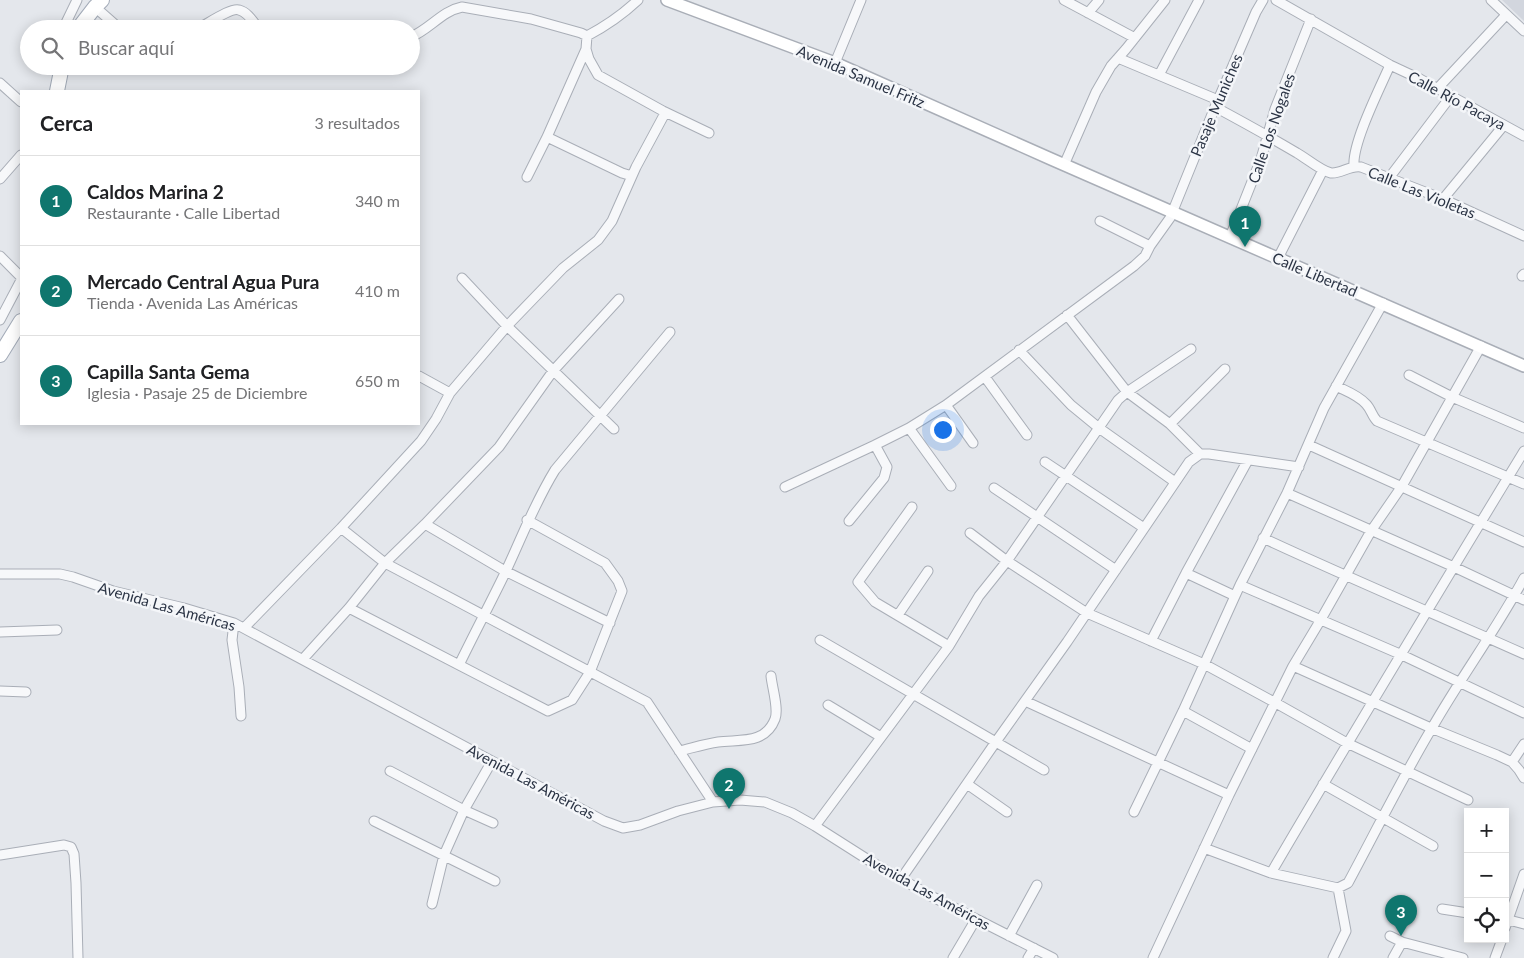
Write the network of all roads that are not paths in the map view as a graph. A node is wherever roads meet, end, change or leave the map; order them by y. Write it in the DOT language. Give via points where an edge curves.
graph roads {
  1 [pos="77,0"];
  2 [pos="638,0"];
  3 [pos="667,0"];
  4 [pos="861,0"];
  5 [pos="1064,0"];
  6 [pos="1099,0"];
  7 [pos="1165,0"];
  8 [pos="1199,0"];
  9 [pos="1263,0"];
  10 [pos="1276,0"];
  11 [pos="1491,0"];
  12 [pos="99,4"];
  13 [pos="1088,13"];
  14 [pos="1506,15"];
  15 [pos="1311,19"];
  16 [pos="67,20"];
  17 [pos="86,20"];
  18 [pos="112,20"];
  19 [pos="214,20"];
  20 [pos="251,20"];
  21 [pos="1524,31"];
  22 [pos="420,34"];
  23 [pos="587,36"];
  24 [pos="1135,38"];
  25 [pos="586,49"];
  26 [pos="1118,58"];
  27 [pos="835,63"];
  28 [pos="1390,65"];
  29 [pos="60,75"];
  30 [pos="1159,75"];
  31 [pos="0,84"];
  32 [pos="1437,89"];
  33 [pos="57,90"];
  34 [pos="1451,96"];
  35 [pos="20,101"];
  36 [pos="1216,104"];
  37 [pos="663,112"];
  38 [pos="1504,125"];
  39 [pos="709,133"];
  40 [pos="1267,135"];
  41 [pos="1524,135"];
  42 [pos="547,137"];
  43 [pos="20,156"];
  44 [pos="1051,159"];
  45 [pos="1064,165"];
  46 [pos="1354,166"];
  47 [pos="1323,170"];
  48 [pos="632,176"];
  49 [pos="527,177"];
  50 [pos="1389,178"];
  51 [pos="0,180"];
  52 [pos="1443,200"];
  53 [pos="1172,212"];
  54 [pos="1100,221"];
  55 [pos="1524,236"];
  56 [pos="1230,237"];
  57 [pos="1150,246"];
  58 [pos="0,256"];
  59 [pos="1278,258"];
  60 [pos="20,277"];
  61 [pos="462,278"];
  62 [pos="20,280"];
  63 [pos="619,300"];
  64 [pos="1383,303"];
  65 [pos="1067,315"];
  66 [pos="0,320"];
  67 [pos="20,323"];
  68 [pos="507,326"];
  69 [pos="670,332"];
  70 [pos="1481,346"];
  71 [pos="1191,349"];
  72 [pos="1019,350"];
  73 [pos="0,355"];
  74 [pos="1524,366"];
  75 [pos="1225,369"];
  76 [pos="554,372"];
  77 [pos="1409,374"];
  78 [pos="420,377"];
  79 [pos="985,377"];
  80 [pos="1336,386"];
  81 [pos="450,392"];
  82 [pos="1127,392"];
  83 [pos="1452,397"];
  84 [pos="946,405"];
  85 [pos="600,416"];
  86 [pos="1170,424"];
  87 [pos="909,428"];
  88 [pos="1099,428"];
  89 [pos="1524,428"];
  90 [pos="614,429"];
  91 [pos="1027,435"];
  92 [pos="1426,441"];
  93 [pos="973,443"];
  94 [pos="875,445"];
  95 [pos="1309,445"];
  96 [pos="1524,451"];
  97 [pos="1200,454"];
  98 [pos="1248,460"];
  99 [pos="1045,462"];
  100 [pos="1299,467"];
  101 [pos="1066,475"];
  102 [pos="1508,477"];
  103 [pos="1175,482"];
  104 [pos="1524,484"];
  105 [pos="951,486"];
  106 [pos="1402,486"];
  107 [pos="785,487"];
  108 [pos="994,488"];
  109 [pos="1287,493"];
  110 [pos="912,507"];
  111 [pos="1037,517"];
  112 [pos="527,520"];
  113 [pos="849,521"];
  114 [pos="1481,522"];
  115 [pos="426,524"];
  116 [pos="342,528"];
  117 [pos="1144,528"];
  118 [pos="1371,531"];
  119 [pos="970,533"];
  120 [pos="1263,538"];
  121 [pos="1524,542"];
  122 [pos="1007,561"];
  123 [pos="385,563"];
  124 [pos="1454,567"];
  125 [pos="1116,570"];
  126 [pos="928,571"];
  127 [pos="505,572"];
  128 [pos="0,574"];
  129 [pos="1186,574"];
  130 [pos="1346,576"];
  131 [pos="1524,578"];
  132 [pos="1240,585"];
  133 [pos="1235,596"];
  134 [pos="1514,596"];
  135 [pos="1524,600"];
  136 [pos="349,608"];
  137 [pos="1428,611"];
  138 [pos="1086,613"];
  139 [pos="484,615"];
  140 [pos="898,615"];
  141 [pos="1320,621"];
  142 [pos="610,623"];
  143 [pos="234,624"];
  144 [pos="244,628"];
  145 [pos="57,630"];
  146 [pos="0,632"];
  147 [pos="1489,638"];
  148 [pos="820,640"];
  149 [pos="1151,641"];
  150 [pos="949,646"];
  151 [pos="1524,654"];
  152 [pos="1402,655"];
  153 [pos="303,659"];
  154 [pos="1204,664"];
  155 [pos="459,665"];
  156 [pos="1293,666"];
  157 [pos="590,672"];
  158 [pos="771,676"];
  159 [pos="1459,683"];
  160 [pos="0,691"];
  161 [pos="26,692"];
  162 [pos="913,694"];
  163 [pos="1025,701"];
  164 [pos="1274,702"];
  165 [pos="1373,702"];
  166 [pos="828,705"];
  167 [pos="1183,710"];
  168 [pos="1524,713"];
  169 [pos="241,716"];
  170 [pos="1431,728"];
  171 [pos="881,737"];
  172 [pos="995,743"];
  173 [pos="1347,743"];
  174 [pos="1524,744"];
  175 [pos="1252,749"];
  176 [pos="679,751"];
  177 [pos="492,760"];
  178 [pos="1158,762"];
  179 [pos="1512,762"];
  180 [pos="1044,770"];
  181 [pos="390,771"];
  182 [pos="1407,772"];
  183 [pos="1524,778"];
  184 [pos="967,784"];
  185 [pos="1323,784"];
  186 [pos="1229,795"];
  187 [pos="1468,800"];
  188 [pos="713,802"];
  189 [pos="464,810"];
  190 [pos="1007,812"];
  191 [pos="1134,812"];
  192 [pos="1383,818"];
  193 [pos="374,821"];
  194 [pos="493,823"];
  195 [pos="815,826"];
  196 [pos="1433,846"];
  197 [pos="1204,848"];
  198 [pos="0,855"];
  199 [pos="444,855"];
  200 [pos="1271,873"];
  201 [pos="1524,874"];
  202 [pos="901,879"];
  203 [pos="495,881"];
  204 [pos="1037,885"];
  205 [pos="1338,888"];
  206 [pos="432,904"];
  207 [pos="1442,909"];
  208 [pos="1464,912"];
  209 [pos="1509,914"];
  210 [pos="976,919"];
  211 [pos="1509,922"];
  212 [pos="1524,924"];
  213 [pos="1009,936"];
  214 [pos="1390,936"];
  215 [pos="1402,942"];
  216 [pos="1501,943"];
  217 [pos="1034,948"];
  218 [pos="1458,957"];
  219 [pos="78,958"];
  220 [pos="953,958"];
  221 [pos="1028,958"];
  222 [pos="1053,958"];
  223 [pos="1153,958"];
  224 [pos="1333,958"];
  225 [pos="1393,958"];
  226 [pos="1495,958"];
  1 -- 16 [label="street"];
  2 -- 23 [label="street"];
  3 -- 27 [label="street, Avenida Samuel Fritz"];
  4 -- 27 [label="street"];
  5 -- 13 [label="street"];
  6 -- 13 [label="street"];
  7 -- 24 [label="street"];
  8 -- 30 [label="street"];
  9 -- 36 [label="street, Pasaje Muniches"];
  10 -- 15 [label="street, Calle Río Pacaya"];
  11 -- 14 [label="street"];
  12 -- 17 [label="main road"];
  12 -- 18 [label="street"];
  13 -- 24 [label="street"];
  14 -- 21 [label="street"];
  14 -- 32 [label="street"];
  15 -- 28 [label="street, Calle Río Pacaya"];
  15 -- 40 [label="street, Calle Los Nogales"];
  19 -- 20 [label="street" via="232,10 240,10"];
  22 -- 23 [label="street" via="446,12 462,7 531,19"];
  23 -- 25 [label="street"];
  24 -- 26 [label="street"];
  25 -- 37 [label="street" via="598,75"];
  25 -- 42 [label="street"];
  26 -- 30 [label="street"];
  26 -- 45 [label="street" via="1096,92"];
  27 -- 44 [label="street, Avenida Samuel Fritz"];
  28 -- 32 [label="street, Calle Río Pacaya"];
  28 -- 46 [label="street" via="1359,142"];
  29 -- 33 [label="main road"];
  30 -- 36 [label="street"];
  31 -- 35 [label="street"];
  32 -- 34 [label="street, Calle Río Pacaya"];
  34 -- 38 [label="street, Calle Río Pacaya"];
  34 -- 50 [label="street"];
  36 -- 40 [label="street"];
  36 -- 53 [label="street, Pasaje Muniches"];
  37 -- 39 [label="street"];
  37 -- 48 [label="street"];
  38 -- 41 [label="street, Calle Río Pacaya"];
  38 -- 52 [label="street"];
  40 -- 47 [label="street"];
  40 -- 56 [label="street, Calle Los Nogales" via="1261,159"];
  42 -- 48 [label="street"];
  42 -- 49 [label="street"];
  43 -- 51 [label="street"];
  44 -- 45 [label="street, Calle Libertad"];
  45 -- 53 [label="street, Calle Libertad"];
  46 -- 47 [label="street, Calle Las Violetas" via="1332,173"];
  46 -- 50 [label="street, Calle Las Violetas"];
  47 -- 59 [label="street"];
  48 -- 68 [label="street" via="612,221 598,240 563,268"];
  50 -- 52 [label="street, Calle Las Violetas"];
  52 -- 55 [label="street, Calle Las Violetas"];
  53 -- 56 [label="street, Calle Libertad"];
  53 -- 57 [label="street, Pasaje Muniches"];
  54 -- 57 [label="street"];
  56 -- 59 [label="street, Calle Libertad"];
  57 -- 65 [label="street, Pasaje Muniches" via="1134,266"];
  58 -- 60 [label="street"];
  59 -- 64 [label="street, Calle Libertad"];
  61 -- 68 [label="street"];
  62 -- 66 [label="street"];
  63 -- 76 [label="street"];
  64 -- 70 [label="street, Calle Libertad"];
  64 -- 80 [label="street"];
  65 -- 72 [label="street, Pasaje Muniches"];
  65 -- 82 [label="street"];
  67 -- 73 [label="main road"];
  68 -- 76 [label="street"];
  68 -- 81 [label="street"];
  69 -- 85 [label="street"];
  70 -- 74 [label="street, Calle Libertad"];
  70 -- 83 [label="street"];
  71 -- 82 [label="street"];
  72 -- 79 [label="street, Pasaje Muniches"];
  72 -- 88 [label="street" via="1071,405"];
  75 -- 86 [label="street"];
  76 -- 85 [label="street"];
  76 -- 115 [label="street" via="499,447"];
  77 -- 83 [label="street"];
  78 -- 81 [label="street"];
  79 -- 84 [label="street, Pasaje Muniches"];
  79 -- 91 [label="street"];
  80 -- 92 [label="street" via="1365,403 1378,421"];
  80 -- 95 [label="street"];
  81 -- 116 [label="street" via="421,441"];
  82 -- 86 [label="street"];
  82 -- 88 [label="street"];
  83 -- 89 [label="street"];
  83 -- 92 [label="street"];
  84 -- 87 [label="street, Pasaje Muniches"];
  84 -- 93 [label="street"];
  85 -- 90 [label="street"];
  85 -- 112 [label="street" via="555,470"];
  86 -- 97 [label="street"];
  87 -- 94 [label="street, Pasaje Muniches"];
  87 -- 105 [label="street"];
  88 -- 101 [label="street"];
  88 -- 103 [label="street"];
  92 -- 102 [label="street"];
  92 -- 106 [label="street"];
  94 -- 107 [label="street, Pasaje Muniches"];
  94 -- 113 [label="street" via="887,467 884,478"];
  95 -- 100 [label="street"];
  95 -- 106 [label="street"];
  96 -- 102 [label="street"];
  97 -- 98 [label="street"];
  97 -- 103 [label="street" via="1189,462"];
  98 -- 100 [label="street"];
  98 -- 129 [label="street"];
  99 -- 101 [label="street"];
  100 -- 109 [label="street"];
  101 -- 111 [label="street"];
  101 -- 117 [label="street"];
  102 -- 104 [label="street"];
  102 -- 114 [label="street"];
  103 -- 117 [label="street"];
  106 -- 114 [label="street"];
  106 -- 118 [label="street"];
  108 -- 111 [label="street"];
  109 -- 118 [label="street"];
  109 -- 120 [label="street"];
  110 -- 140 [label="street" via="858,582 875,602"];
  111 -- 122 [label="street"];
  111 -- 125 [label="street"];
  112 -- 127 [label="street"];
  112 -- 142 [label="street" via="609,567 622,591"];
  114 -- 121 [label="street"];
  114 -- 124 [label="street"];
  115 -- 123 [label="street"];
  115 -- 127 [label="street"];
  116 -- 123 [label="street"];
  116 -- 144 [label="street"];
  117 -- 125 [label="street"];
  118 -- 124 [label="street"];
  118 -- 130 [label="street"];
  119 -- 122 [label="street"];
  120 -- 130 [label="street"];
  120 -- 132 [label="street"];
  122 -- 138 [label="street"];
  122 -- 150 [label="street" via="980,596"];
  123 -- 136 [label="street"];
  123 -- 139 [label="street"];
  124 -- 134 [label="street"];
  124 -- 137 [label="street"];
  125 -- 138 [label="street"];
  126 -- 140 [label="street"];
  127 -- 139 [label="street"];
  127 -- 142 [label="street"];
  128 -- 143 [label="street, Avenida Las Américas" via="60,574"];
  129 -- 133 [label="street"];
  129 -- 149 [label="street"];
  130 -- 137 [label="street"];
  130 -- 141 [label="street"];
  131 -- 134 [label="street"];
  132 -- 133 [label="street"];
  132 -- 141 [label="street"];
  133 -- 154 [label="street"];
  134 -- 135 [label="street"];
  134 -- 147 [label="street"];
  136 -- 153 [label="street"];
  136 -- 155 [label="street"];
  137 -- 147 [label="street"];
  137 -- 152 [label="street"];
  138 -- 149 [label="street"];
  138 -- 163 [label="street"];
  139 -- 155 [label="street"];
  139 -- 157 [label="street"];
  140 -- 150 [label="street"];
  141 -- 152 [label="street"];
  141 -- 156 [label="street"];
  142 -- 157 [label="street"];
  143 -- 144 [label="street, Avenida Las Américas"];
  143 -- 169 [label="street" via="232,640"];
  144 -- 153 [label="street, Avenida Las Américas"];
  145 -- 146 [label="street"];
  147 -- 151 [label="street"];
  147 -- 159 [label="street"];
  148 -- 162 [label="street"];
  149 -- 154 [label="street"];
  150 -- 162 [label="street"];
  152 -- 159 [label="street"];
  152 -- 165 [label="street"];
  153 -- 177 [label="street, Avenida Las Américas"];
  154 -- 164 [label="street"];
  154 -- 167 [label="street"];
  155 -- 157 [label="street" via="548,711 572,700"];
  156 -- 164 [label="street"];
  156 -- 165 [label="street"];
  157 -- 176 [label="street" via="647,702"];
  158 -- 176 [label="street" via="776,718 768,730 745,741 718,742"];
  159 -- 168 [label="street"];
  159 -- 170 [label="street"];
  160 -- 161 [label="street"];
  162 -- 171 [label="street"];
  162 -- 172 [label="street"];
  163 -- 172 [label="street"];
  163 -- 178 [label="street"];
  164 -- 173 [label="street"];
  164 -- 175 [label="street"];
  165 -- 170 [label="street"];
  165 -- 173 [label="street"];
  166 -- 171 [label="street"];
  167 -- 175 [label="street"];
  167 -- 178 [label="street"];
  170 -- 179 [label="street"];
  170 -- 182 [label="street"];
  171 -- 195 [label="street"];
  172 -- 180 [label="street"];
  172 -- 184 [label="street"];
  173 -- 182 [label="street"];
  173 -- 185 [label="street"];
  174 -- 179 [label="street"];
  175 -- 186 [label="street"];
  176 -- 188 [label="street"];
  177 -- 188 [label="street, Avenida Las Américas" via="623,828"];
  177 -- 189 [label="street"];
  178 -- 186 [label="street"];
  178 -- 191 [label="street"];
  179 -- 183 [label="street"];
  181 -- 189 [label="street"];
  182 -- 187 [label="street"];
  182 -- 192 [label="street"];
  184 -- 190 [label="street"];
  184 -- 202 [label="street"];
  185 -- 192 [label="street"];
  185 -- 200 [label="street"];
  186 -- 197 [label="street"];
  188 -- 195 [label="street, Avenida Las Américas" via="765,802"];
  189 -- 194 [label="street"];
  189 -- 199 [label="street"];
  192 -- 196 [label="street"];
  192 -- 205 [label="street" via="1348,883"];
  193 -- 199 [label="street"];
  195 -- 202 [label="street, Avenida Las Américas"];
  197 -- 200 [label="street"];
  197 -- 223 [label="street"];
  198 -- 219 [label="street" via="64,845 71,847 76,882"];
  199 -- 203 [label="street"];
  199 -- 206 [label="street"];
  200 -- 205 [label="street"];
  201 -- 209 [label="street"];
  202 -- 210 [label="street, Avenida Las Américas"];
  204 -- 213 [label="street"];
  205 -- 224 [label="street" via="1346,931"];
  207 -- 208 [label="street"];
  210 -- 213 [label="street, Avenida Las Américas"];
  210 -- 220 [label="street"];
  211 -- 212 [label="street"];
  213 -- 217 [label="street, Avenida Las Américas"];
  214 -- 215 [label="street"];
  215 -- 218 [label="street"];
  215 -- 225 [label="street"];
  216 -- 226 [label="street"];
  217 -- 221 [label="street"];
  217 -- 222 [label="street, Avenida Las Américas"];
}
